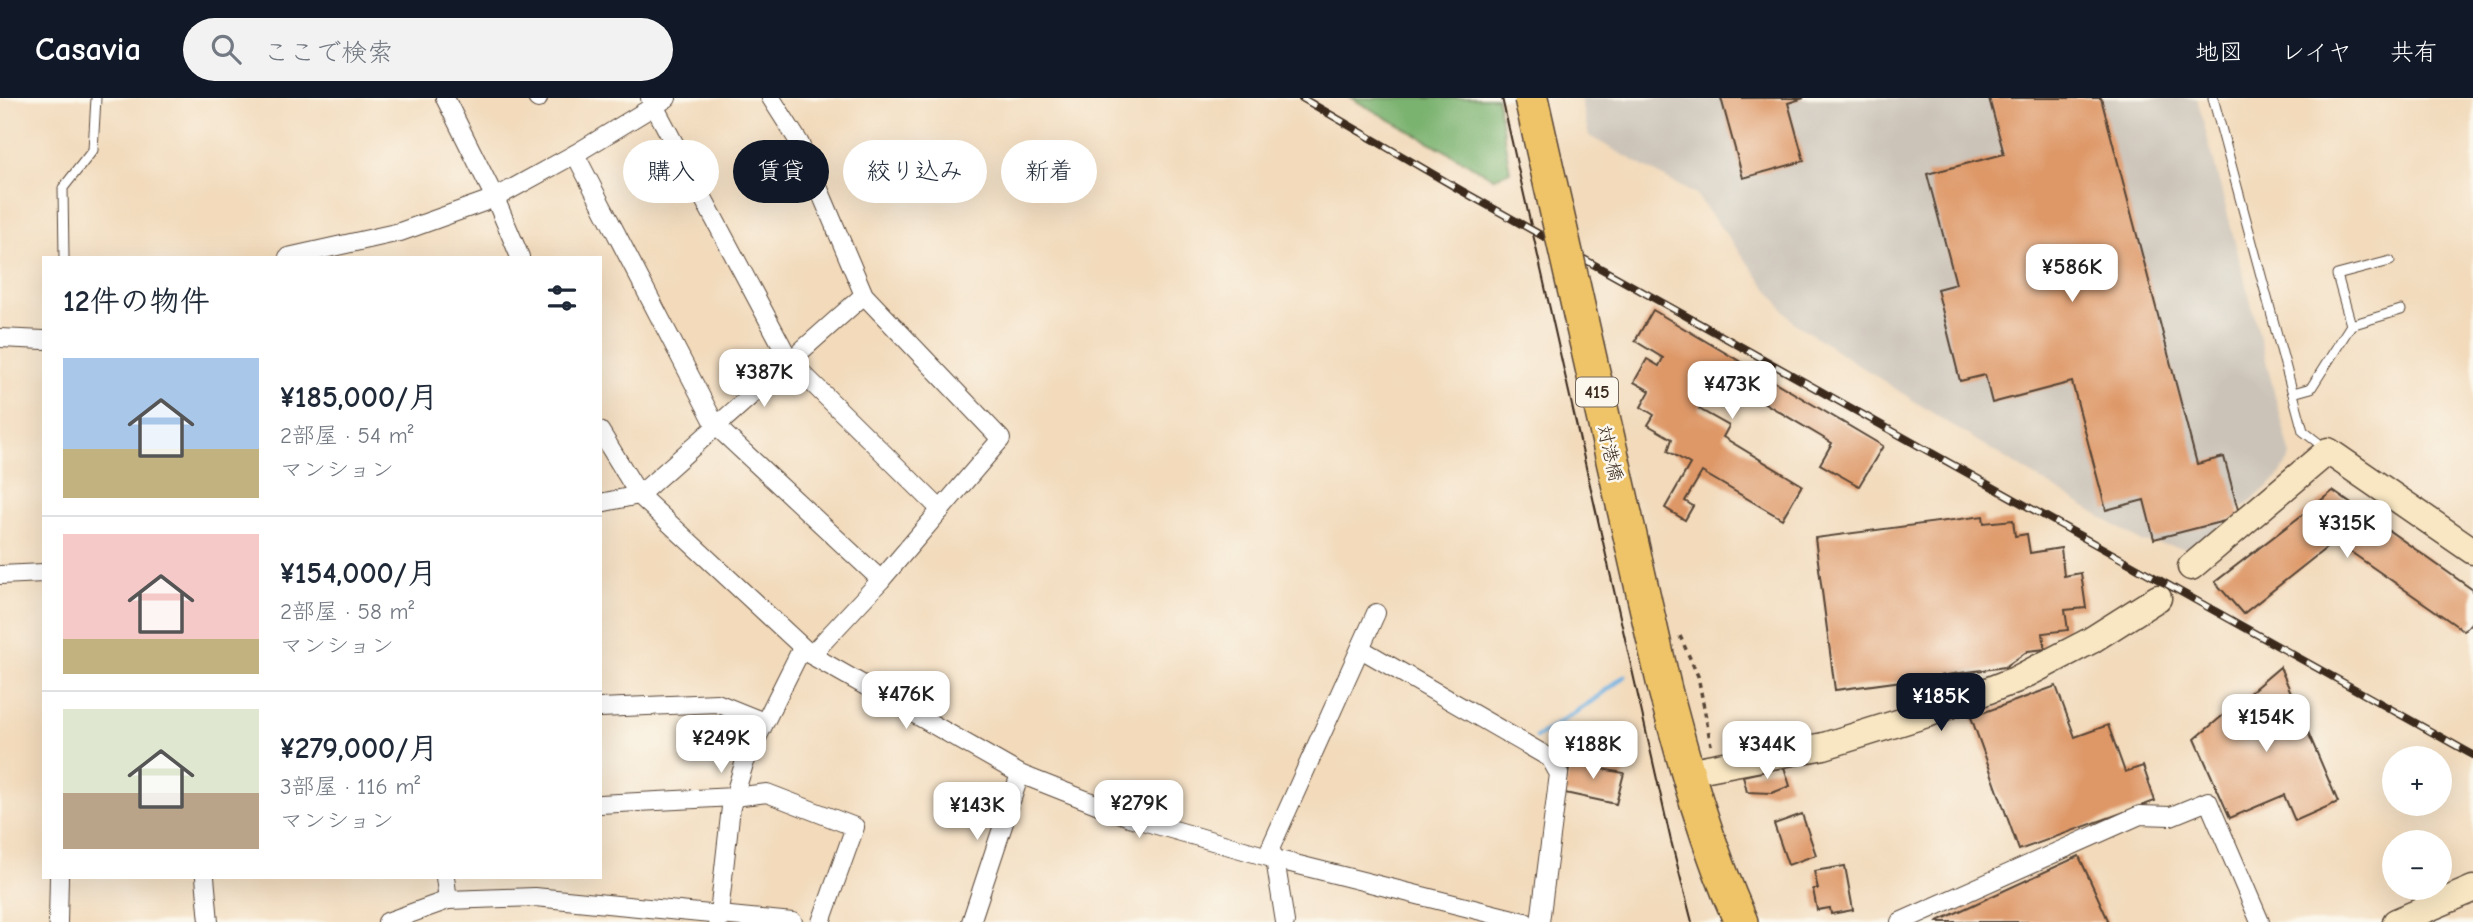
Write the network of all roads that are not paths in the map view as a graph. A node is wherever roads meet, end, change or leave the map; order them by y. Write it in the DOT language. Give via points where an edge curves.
graph roads {
  1 [pos="96,98"];
  2 [pos="444,98"];
  3 [pos="771,98"];
  4 [pos="1531,98"];
  5 [pos="2213,98"];
  6 [pos="657,101"];
  7 [pos="575,154"];
  8 [pos="495,198"];
  9 [pos="64,256"];
  10 [pos="292,256"];
  11 [pos="520,256"];
  12 [pos="2390,261"];
  13 [pos="864,295"];
  14 [pos="2401,310"];
  15 [pos="2351,325"];
  16 [pos="0,338"];
  17 [pos="42,340"];
  18 [pos="790,361"];
  19 [pos="2293,393"];
  20 [pos="716,426"];
  21 [pos="602,433"];
  22 [pos="2328,451"];
  23 [pos="639,495"];
  24 [pos="602,503"];
  25 [pos="941,510"];
  26 [pos="2473,551"];
  27 [pos="2191,567"];
  28 [pos="42,573"];
  29 [pos="0,575"];
  30 [pos="881,580"];
  31 [pos="2158,598"];
  32 [pos="1376,614"];
  33 [pos="1362,649"];
  34 [pos="806,652"];
  35 [pos="602,708"];
  36 [pos="764,722"];
  37 [pos="1700,769"];
  38 [pos="1020,774"];
  39 [pos="734,797"];
  40 [pos="602,804"];
  41 [pos="1275,859"];
  42 [pos="59,879"];
  43 [pos="205,879"];
  44 [pos="445,879"];
  45 [pos="2473,889"];
  46 [pos="448,900"];
  47 [pos="717,918"];
  48 [pos="58,922"];
  49 [pos="209,922"];
  50 [pos="387,922"];
  51 [pos="793,922"];
  52 [pos="821,922"];
  53 [pos="971,922"];
  54 [pos="1285,922"];
  55 [pos="1525,922"];
  56 [pos="1540,922"];
  57 [pos="1741,922"];
  58 [pos="1900,922"];
  59 [pos="2260,922"];
  60 [pos="2396,922"];
  1 -- 9 [label="lane" via="93,150 63,188"];
  2 -- 8 [label="street"];
  3 -- 13 [label="street" via="799,142"];
  4 -- 37 [label="highway, 対港橋 / 415, bridge" via="1664,686"];
  5 -- 19 [label="lane"];
  6 -- 7 [label="street"];
  6 -- 18 [label="street"];
  7 -- 8 [label="street"];
  7 -- 20 [label="street"];
  8 -- 10 [label="street" via="400,232"];
  8 -- 11 [label="street"];
  12 -- 15 [label="lane" via="2337,275"];
  13 -- 18 [label="street"];
  13 -- 25 [label="street" via="1001,439"];
  14 -- 15 [label="lane"];
  15 -- 19 [label="lane" via="2311,388"];
  16 -- 17 [label="street"];
  18 -- 20 [label="street"];
  18 -- 25 [label="street"];
  19 -- 22 [label="lane" via="2303,431"];
  20 -- 23 [label="street"];
  20 -- 30 [label="street"];
  21 -- 23 [label="street"];
  22 -- 26 [label="street"];
  22 -- 27 [label="street"];
  23 -- 24 [label="street"];
  23 -- 34 [label="street"];
  25 -- 30 [label="street"];
  28 -- 29 [label="street"];
  30 -- 34 [label="street"];
  31 -- 37 [label="street" via="2015,680 1930,713 1824,746"];
  32 -- 33 [label="street"];
  33 -- 41 [label="street" via="1270,849"];
  33 -- 56 [label="street" via="1550,758 1559,775"];
  34 -- 36 [label="street"];
  34 -- 38 [label="street"];
  35 -- 36 [label="street" via="717,703"];
  36 -- 39 [label="street"];
  37 -- 57 [label="highway, 415" via="1717,867"];
  38 -- 41 [label="street" via="1129,817"];
  38 -- 53 [label="street"];
  39 -- 40 [label="street"];
  39 -- 47 [label="street"];
  39 -- 52 [label="street" via="767,793 855,827"];
  41 -- 54 [label="street"];
  41 -- 55 [label="street"];
  42 -- 48 [label="street"];
  43 -- 49 [label="street"];
  44 -- 46 [label="street"];
  45 -- 60 [label="street"];
  46 -- 47 [label="street" via="535,897"];
  46 -- 50 [label="street"];
  47 -- 51 [label="street"];
  58 -- 59 [label="street" via="2140,815 2171,816 2208,801"];
}
